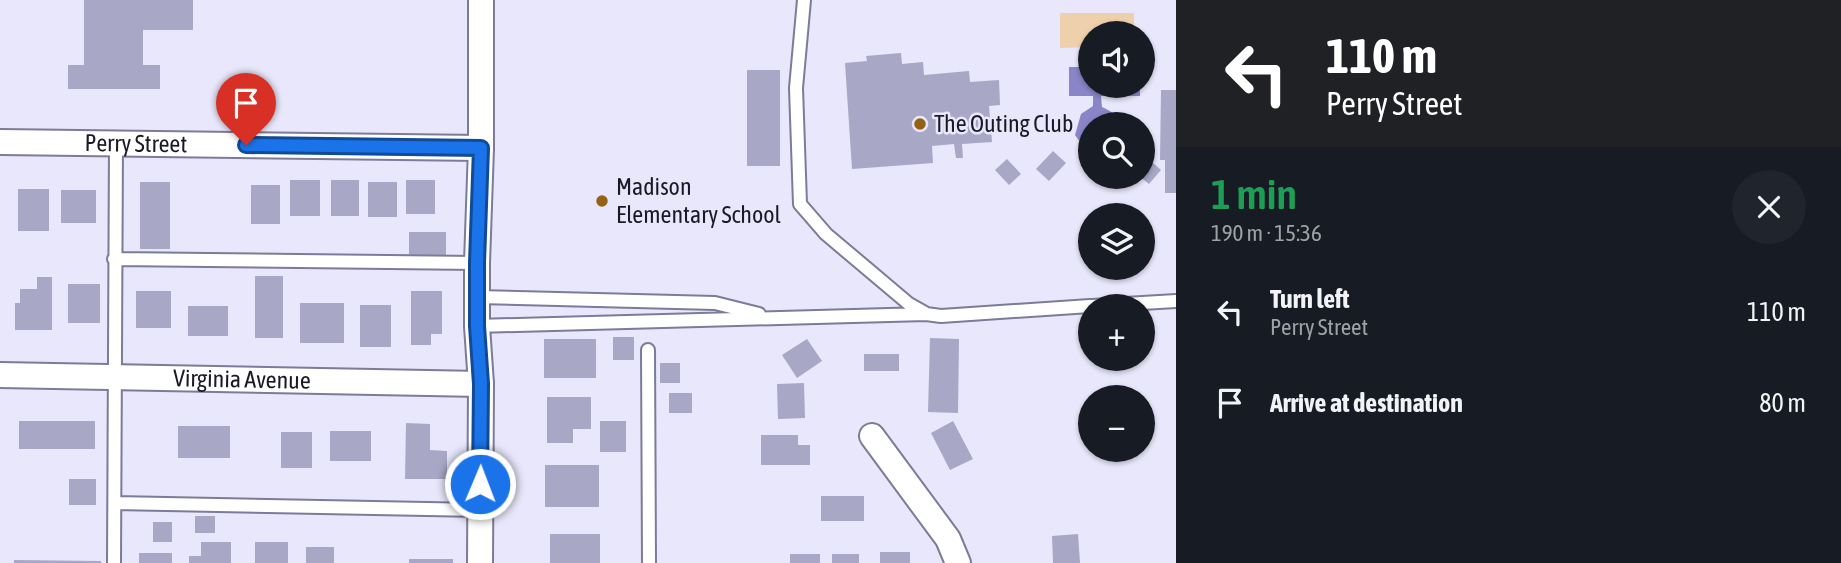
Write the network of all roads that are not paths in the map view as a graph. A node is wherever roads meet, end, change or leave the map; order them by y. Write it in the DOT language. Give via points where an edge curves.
graph roads {
  1 [pos="481,0"];
  2 [pos="804,0"];
  3 [pos="0,142"];
  4 [pos="116,143"];
  5 [pos="481,148"];
  6 [pos="114,259"];
  7 [pos="477,263"];
  8 [pos="477,297"];
  9 [pos="1176,301"];
  10 [pos="1155,302"];
  11 [pos="1078,307"];
  12 [pos="926,314"];
  13 [pos="778,318"];
  14 [pos="477,326"];
  15 [pos="648,350"];
  16 [pos="0,376"];
  17 [pos="115,378"];
  18 [pos="481,384"];
  19 [pos="872,436"];
  20 [pos="114,503"];
  21 [pos="480,509"];
  22 [pos="114,563"];
  23 [pos="480,563"];
  24 [pos="649,563"];
  25 [pos="958,563"];
  1 -- 5 [label="street"];
  2 -- 12 [label="lane" via="796,88 800,204 826,234"];
  3 -- 4 [label="street, Perry Street"];
  4 -- 5 [label="street, Perry Street"];
  4 -- 6 [label="lane"];
  5 -- 7 [label="street"];
  6 -- 7 [label="lane"];
  6 -- 17 [label="lane"];
  7 -- 8 [label="street"];
  8 -- 13 [label="lane" via="715,303"];
  8 -- 14 [label="street"];
  9 -- 10 [label="lane"];
  11 -- 12 [label="lane"];
  12 -- 13 [label="lane"];
  13 -- 14 [label="lane"];
  14 -- 18 [label="street"];
  15 -- 24 [label="lane"];
  16 -- 17 [label="street, Virginia Avenue"];
  17 -- 18 [label="street, Virginia Avenue"];
  17 -- 20 [label="lane"];
  18 -- 21 [label="street"];
  19 -- 25 [label="street" via="948,539"];
  20 -- 21 [label="lane"];
  20 -- 22 [label="lane"];
  21 -- 23 [label="street"];
}
